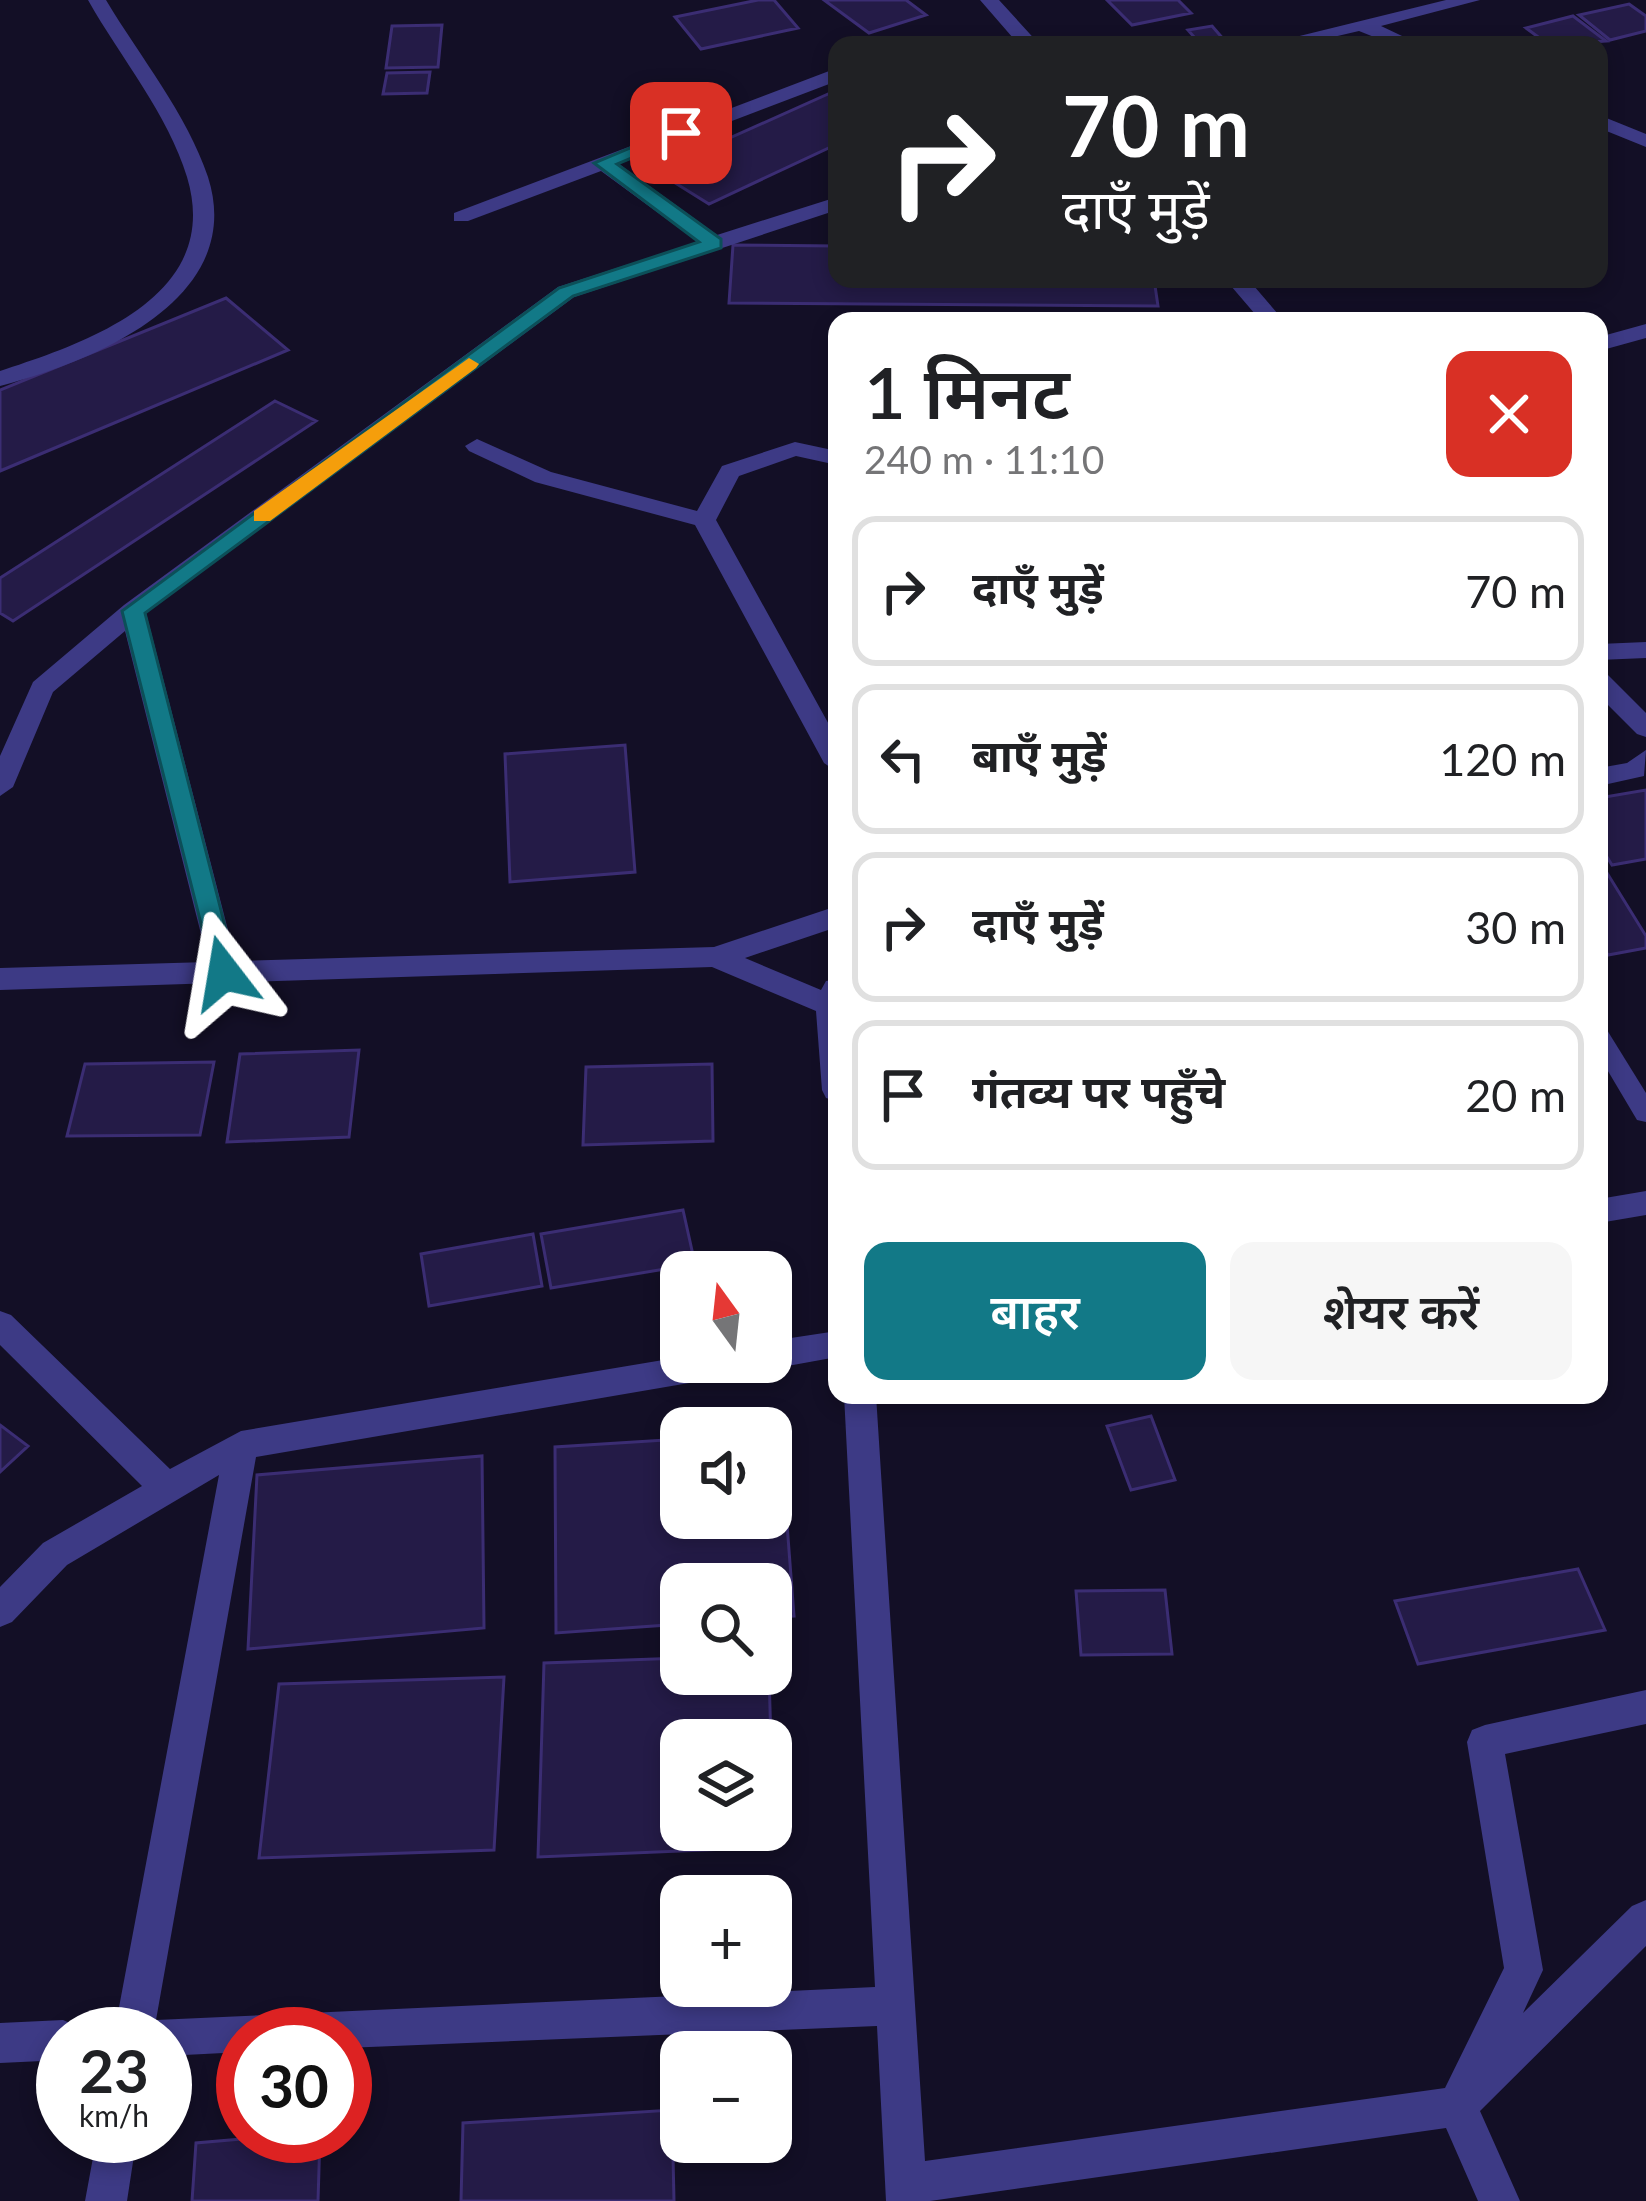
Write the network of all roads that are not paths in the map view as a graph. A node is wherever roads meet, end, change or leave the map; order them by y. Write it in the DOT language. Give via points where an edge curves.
graph roads {
  1 [pos="97,0"];
  2 [pos="989,0"];
  3 [pos="1368,0"];
  4 [pos="1471,0"];
  5 [pos="1388,20"];
  6 [pos="1366,27"];
  7 [pos="1022,36"];
  8 [pos="1320,36"];
  9 [pos="1388,36"];
  10 [pos="828,77"];
  11 [pos="1608,126"];
  12 [pos="1646,141"];
  13 [pos="604,163"];
  14 [pos="828,206"];
  15 [pos="461,217"];
  16 [pos="714,244"];
  17 [pos="1244,288"];
  18 [pos="1266,312"];
  19 [pos="1646,331"];
  20 [pos="1608,342"];
  21 [pos="0,379"];
  22 [pos="477,446"];
  23 [pos="828,456"];
  24 [pos="704,520"];
  25 [pos="133,611"];
  26 [pos="1646,650"];
  27 [pos="1608,652"];
  28 [pos="1608,690"];
  29 [pos="1646,728"];
  30 [pos="828,747"];
  31 [pos="1646,759"];
  32 [pos="1608,775"];
  33 [pos="0,787"];
  34 [pos="828,919"];
  35 [pos="715,957"];
  36 [pos="224,973"];
  37 [pos="33,978"];
  38 [pos="0,979"];
  39 [pos="828,993"];
  40 [pos="0,996"];
  41 [pos="1608,1051"];
  42 [pos="1646,1113"];
  43 [pos="1646,1203"];
  44 [pos="1608,1209"];
  45 [pos="0,1324"];
  46 [pos="828,1346"];
  47 [pos="792,1352"];
  48 [pos="660,1374"];
  49 [pos="861,1404"];
  50 [pos="241,1445"];
  51 [pos="169,1490"];
  52 [pos="0,1611"];
  53 [pos="1646,1707"];
  54 [pos="1646,1919"];
  55 [pos="894,2006"];
  56 [pos="139,2007"];
  57 [pos="192,2035"];
  58 [pos="36,2041"];
  59 [pos="0,2043"];
  60 [pos="1456,2106"];
  61 [pos="112,2163"];
  62 [pos="906,2192"];
  63 [pos="106,2201"];
  64 [pos="1499,2201"];
  1 -- 21 [label="street" via="199,179 203,232 190,272 150,315 66,358"];
  2 -- 7 [label="street"];
  3 -- 5 [label="street"];
  4 -- 5 [label="street"];
  5 -- 6 [label="street"];
  6 -- 8 [label="street"];
  6 -- 9 [label="street"];
  10 -- 13 [label="street"];
  11 -- 12 [label="street"];
  13 -- 15 [label="street"];
  13 -- 16 [label="street"];
  14 -- 16 [label="street"];
  16 -- 25 [label="street" via="566,292"];
  17 -- 18 [label="street"];
  19 -- 20 [label="street"];
  22 -- 24 [label="street" via="543,477"];
  23 -- 24 [label="street" via="795,449 730,472"];
  24 -- 30 [label="street"];
  25 -- 33 [label="street" via="42,688"];
  25 -- 36 [label="street"];
  26 -- 27 [label="street"];
  28 -- 29 [label="street"];
  31 -- 32 [label="street"];
  34 -- 35 [label="street"];
  35 -- 36 [label="street"];
  35 -- 39 [label="street"];
  36 -- 37 [label="street"];
  37 -- 38 [label="street"];
  37 -- 40 [label="street"];
  41 -- 42 [label="lane"];
  43 -- 44 [label="street"];
  45 -- 51 [label="street"];
  46 -- 47 [label="street"];
  48 -- 50 [label="street"];
  49 -- 55 [label="street"];
  50 -- 51 [label="street"];
  50 -- 56 [label="street"];
  51 -- 52 [label="street" via="55,1554"];
  53 -- 60 [label="street" via="1485,1742 1524,1970"];
  54 -- 60 [label="street"];
  55 -- 57 [label="street"];
  55 -- 62 [label="street"];
  58 -- 59 [label="street"];
  60 -- 62 [label="street"];
  60 -- 64 [label="street"];
  61 -- 63 [label="street"];
}
